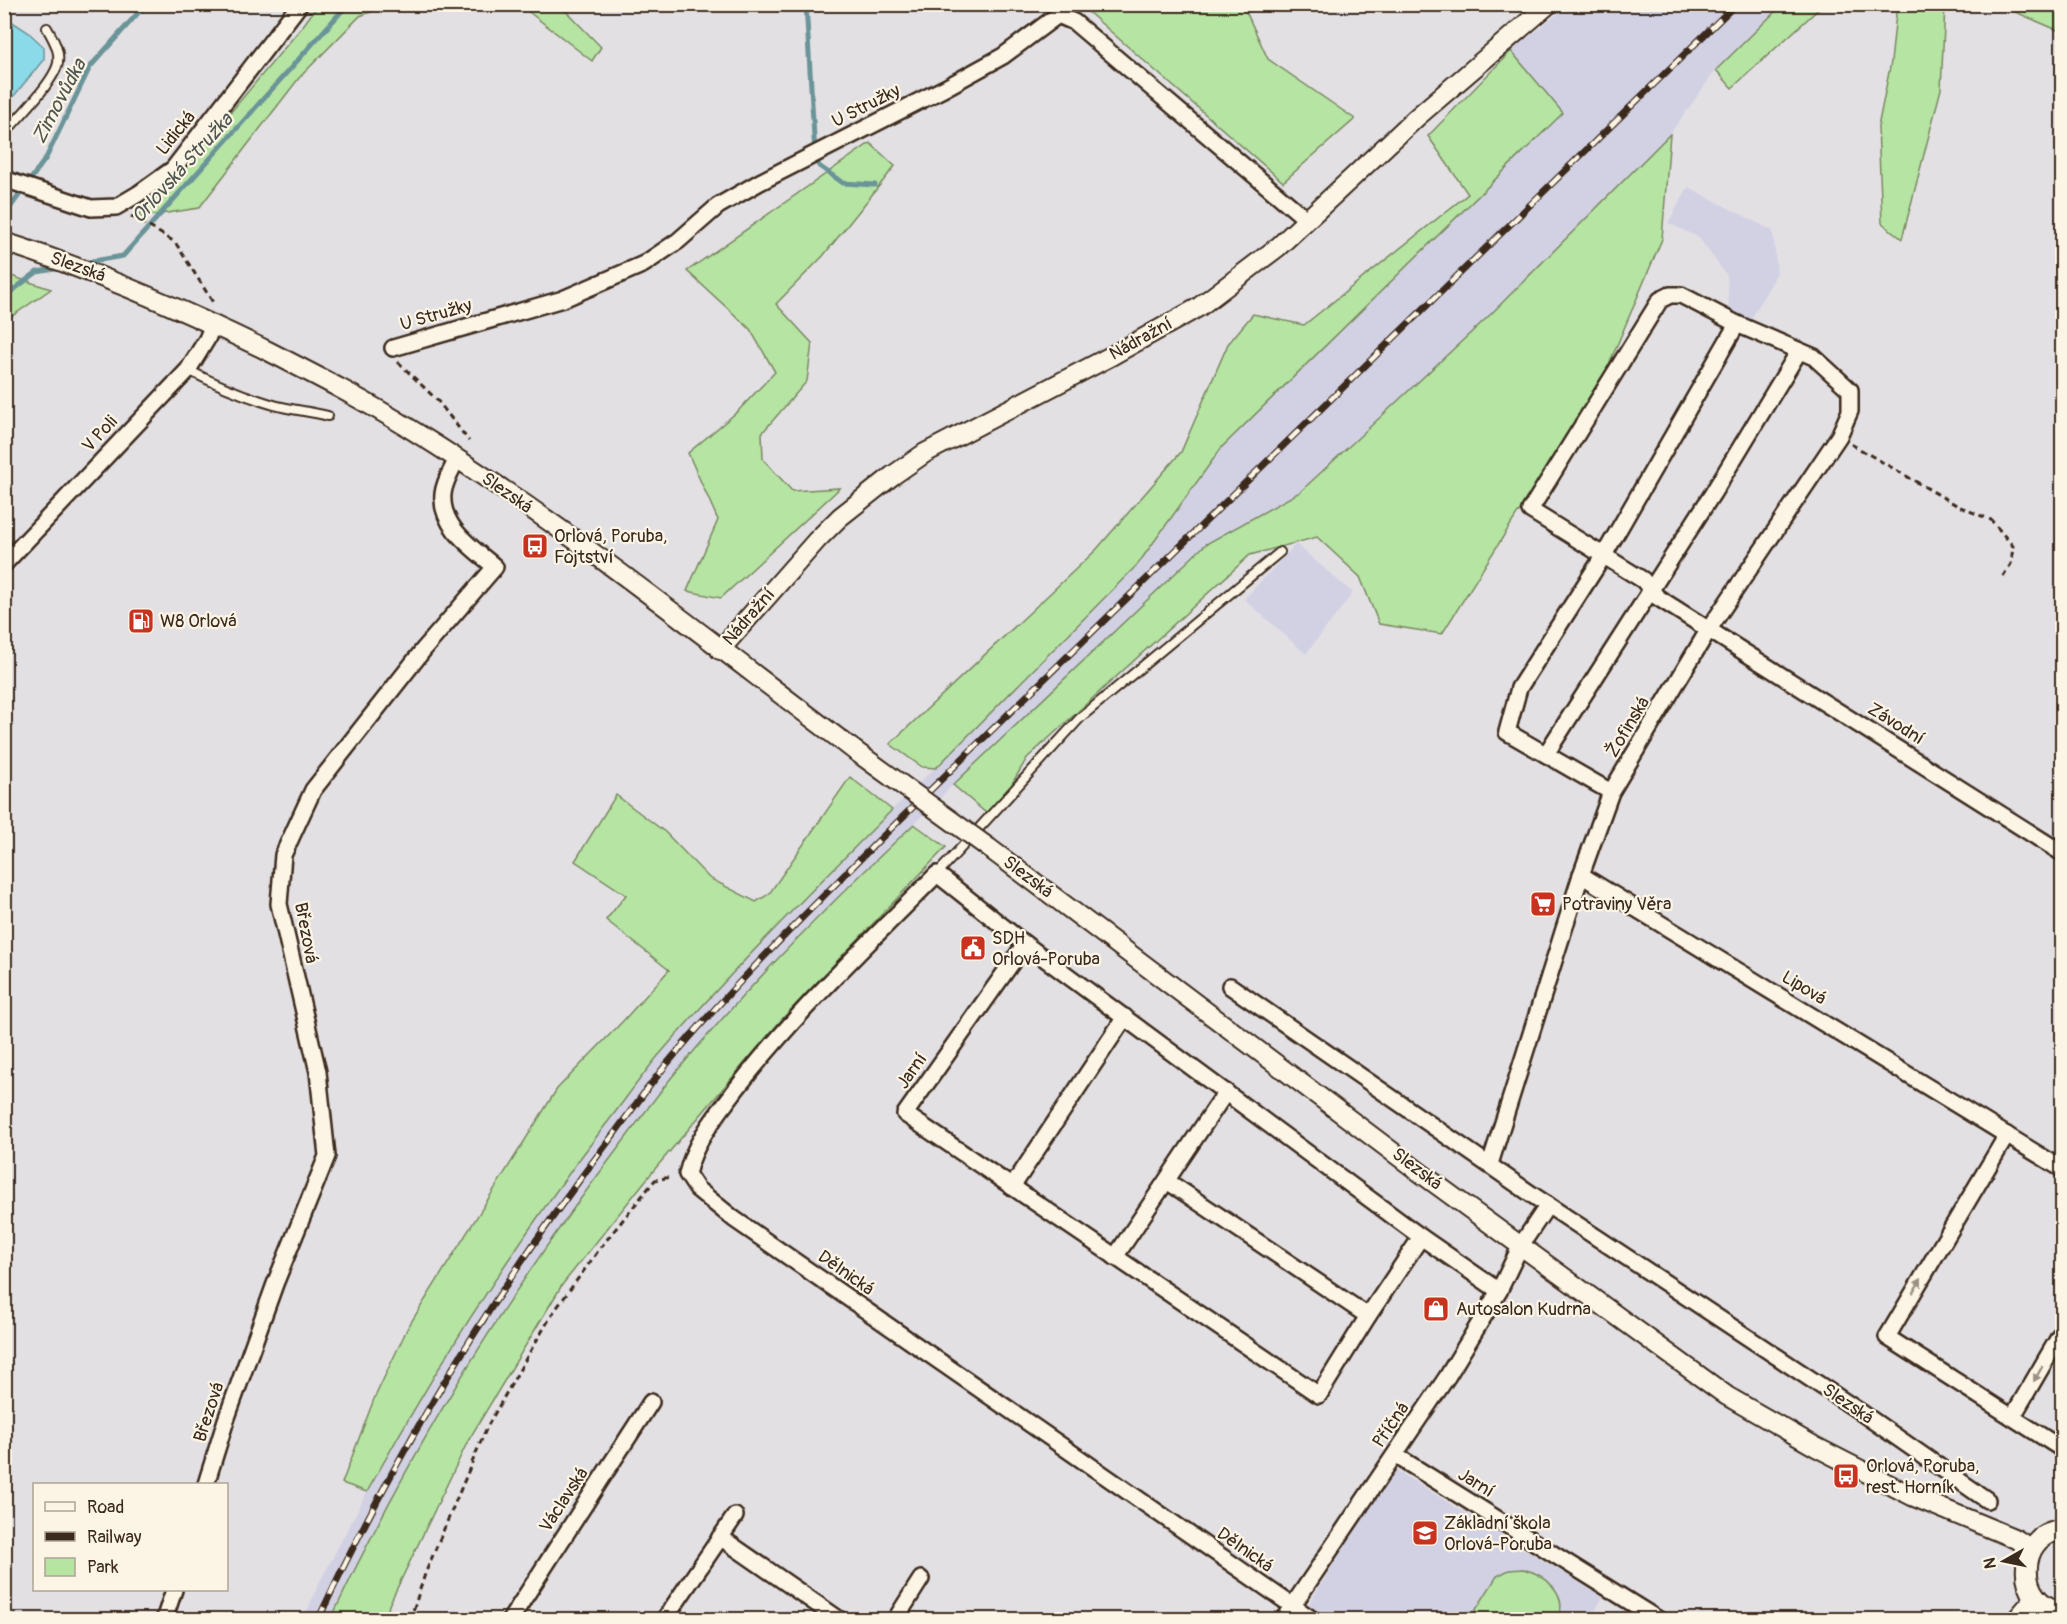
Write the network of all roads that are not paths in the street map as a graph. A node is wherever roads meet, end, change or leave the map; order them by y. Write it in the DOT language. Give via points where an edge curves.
graph roads {
  1 [pos="300,4"];
  2 [pos="1549,4"];
  3 [pos="47,28"];
  4 [pos="4,134"];
  5 [pos="4,179"];
  6 [pos="1306,219"];
  7 [pos="4,242"];
  8 [pos="213,324"];
  9 [pos="1737,324"];
  10 [pos="393,348"];
  11 [pos="1799,351"];
  12 [pos="188,370"];
  13 [pos="328,416"];
  14 [pos="457,459"];
  15 [pos="1280,552"];
  16 [pos="1604,555"];
  17 [pos="4,564"];
  18 [pos="1652,588"];
  19 [pos="1709,629"];
  20 [pos="720,650"];
  21 [pos="1546,754"];
  22 [pos="1611,792"];
  23 [pos="2062,853"];
  24 [pos="937,874"];
  25 [pos="1581,875"];
  26 [pos="1025,944"];
  27 [pos="1230,986"];
  28 [pos="1125,1017"];
  29 [pos="1226,1092"];
  30 [pos="2007,1135"];
  31 [pos="1490,1164"];
  32 [pos="2062,1168"];
  33 [pos="1167,1181"];
  34 [pos="1012,1187"];
  35 [pos="1548,1205"];
  36 [pos="1421,1237"];
  37 [pos="1521,1245"];
  38 [pos="1115,1257"];
  39 [pos="1499,1292"];
  40 [pos="1368,1316"];
  41 [pos="2062,1332"];
  42 [pos="651,1402"];
  43 [pos="2013,1416"];
  44 [pos="2062,1449"];
  45 [pos="1395,1455"];
  46 [pos="207,1483"];
  47 [pos="1987,1500"];
  48 [pos="735,1516"];
  49 [pos="2062,1530"];
  50 [pos="720,1537"];
  51 [pos="2031,1549"];
  52 [pos="921,1579"];
  53 [pos="174,1591"];
  54 [pos="2036,1598"];
  55 [pos="1293,1607"];
  56 [pos="2062,1611"];
  57 [pos="164,1620"];
  58 [pos="510,1620"];
  59 [pos="664,1620"];
  60 [pos="840,1620"];
  61 [pos="895,1620"];
  62 [pos="1283,1620"];
  63 [pos="1313,1620"];
  64 [pos="1659,1620"];
  65 [pos="2017,1620"];
  1 -- 5 [label="street, Lidická" via="173,169 138,194 116,207 91,208"];
  2 -- 6 [label="street, Nádražní"];
  3 -- 4 [label="lane" via="56,45 55,71"];
  6 -- 10 [label="street, U Stružky" via="1074,22 1058,15 1003,56 718,206 644,264 563,299"];
  6 -- 20 [label="street, Nádražní" via="1278,247 1199,307 925,453 892,476 817,540"];
  7 -- 8 [label="street, Slezská" via="110,279"];
  8 -- 12 [label="street, V Poli"];
  8 -- 14 [label="street, Slezská" via="356,397"];
  9 -- 11 [label="street"];
  9 -- 16 [label="street"];
  9 -- 16 [label="street, Závodní" via="1682,296 1670,295 1660,300 1530,510"];
  11 -- 18 [label="street"];
  11 -- 19 [label="street, Žofinská" via="1814,357 1850,390 1850,411 1839,436"];
  12 -- 13 [label="lane" via="275,406"];
  12 -- 17 [label="street, V Poli"];
  14 -- 20 [label="street, Slezská"];
  14 -- 46 [label="street, Březová" via="443,493 444,513 456,532 495,567 313,790 282,855 279,904 318,1072 327,1156 275,1284"];
  15 -- 24 [label="lane" via="1080,718"];
  16 -- 18 [label="street, Závodní"];
  16 -- 21 [label="street" via="1519,688 1507,732"];
  18 -- 19 [label="street, Závodní" via="1657,597"];
  18 -- 21 [label="street"];
  19 -- 22 [label="street, Žofinská"];
  19 -- 23 [label="street, Závodní"];
  20 -- 37 [label="street, Slezská, bridge"];
  21 -- 22 [label="street"];
  22 -- 25 [label="street, Žofinská"];
  24 -- 26 [label="street"];
  24 -- 55 [label="street, Dělnická" via="757,1063 713,1120 692,1154 687,1174 698,1189 734,1219"];
  25 -- 30 [label="street, Lipová"];
  25 -- 31 [label="street, Žofinská"];
  26 -- 28 [label="street"];
  26 -- 34 [label="street, Jarní" via="905,1114"];
  27 -- 31 [label="street, Slezská"];
  28 -- 29 [label="street"];
  28 -- 34 [label="street"];
  29 -- 33 [label="street"];
  29 -- 36 [label="street"];
  30 -- 32 [label="street, Lipová"];
  43 -- 30 [label="street, one-way" via="1887,1337"];
  31 -- 35 [label="street, Slezská"];
  33 -- 38 [label="street"];
  33 -- 40 [label="street"];
  34 -- 38 [label="street, Jarní"];
  35 -- 37 [label="street, Příčná"];
  35 -- 47 [label="street, Slezská"];
  36 -- 39 [label="street"];
  36 -- 40 [label="street"];
  37 -- 39 [label="street, Příčná"];
  37 -- 51 [label="street, Slezská" via="1727,1396 1912,1496 2016,1539"];
  38 -- 40 [label="street, Jarní" via="1319,1395"];
  39 -- 45 [label="street, Příčná"];
  41 -- 43 [label="street, one-way"];
  42 -- 58 [label="street, Václavská"];
  43 -- 44 [label="street"];
  45 -- 55 [label="street, Příčná"];
  45 -- 64 [label="street, Jarní"];
  48 -- 50 [label="street"];
  49 -- 51 [label="main road" via="2047,1534"];
  50 -- 59 [label="street"];
  50 -- 60 [label="street"];
  51 -- 54 [label="main road" via="2025,1574"];
  52 -- 61 [label="street"];
  53 -- 57 [label="street"];
  54 -- 56 [label="main road" via="2045,1606"];
  54 -- 65 [label="main road"];
  55 -- 62 [label="street, Příčná"];
  55 -- 63 [label="street, Dělnická"];
}
